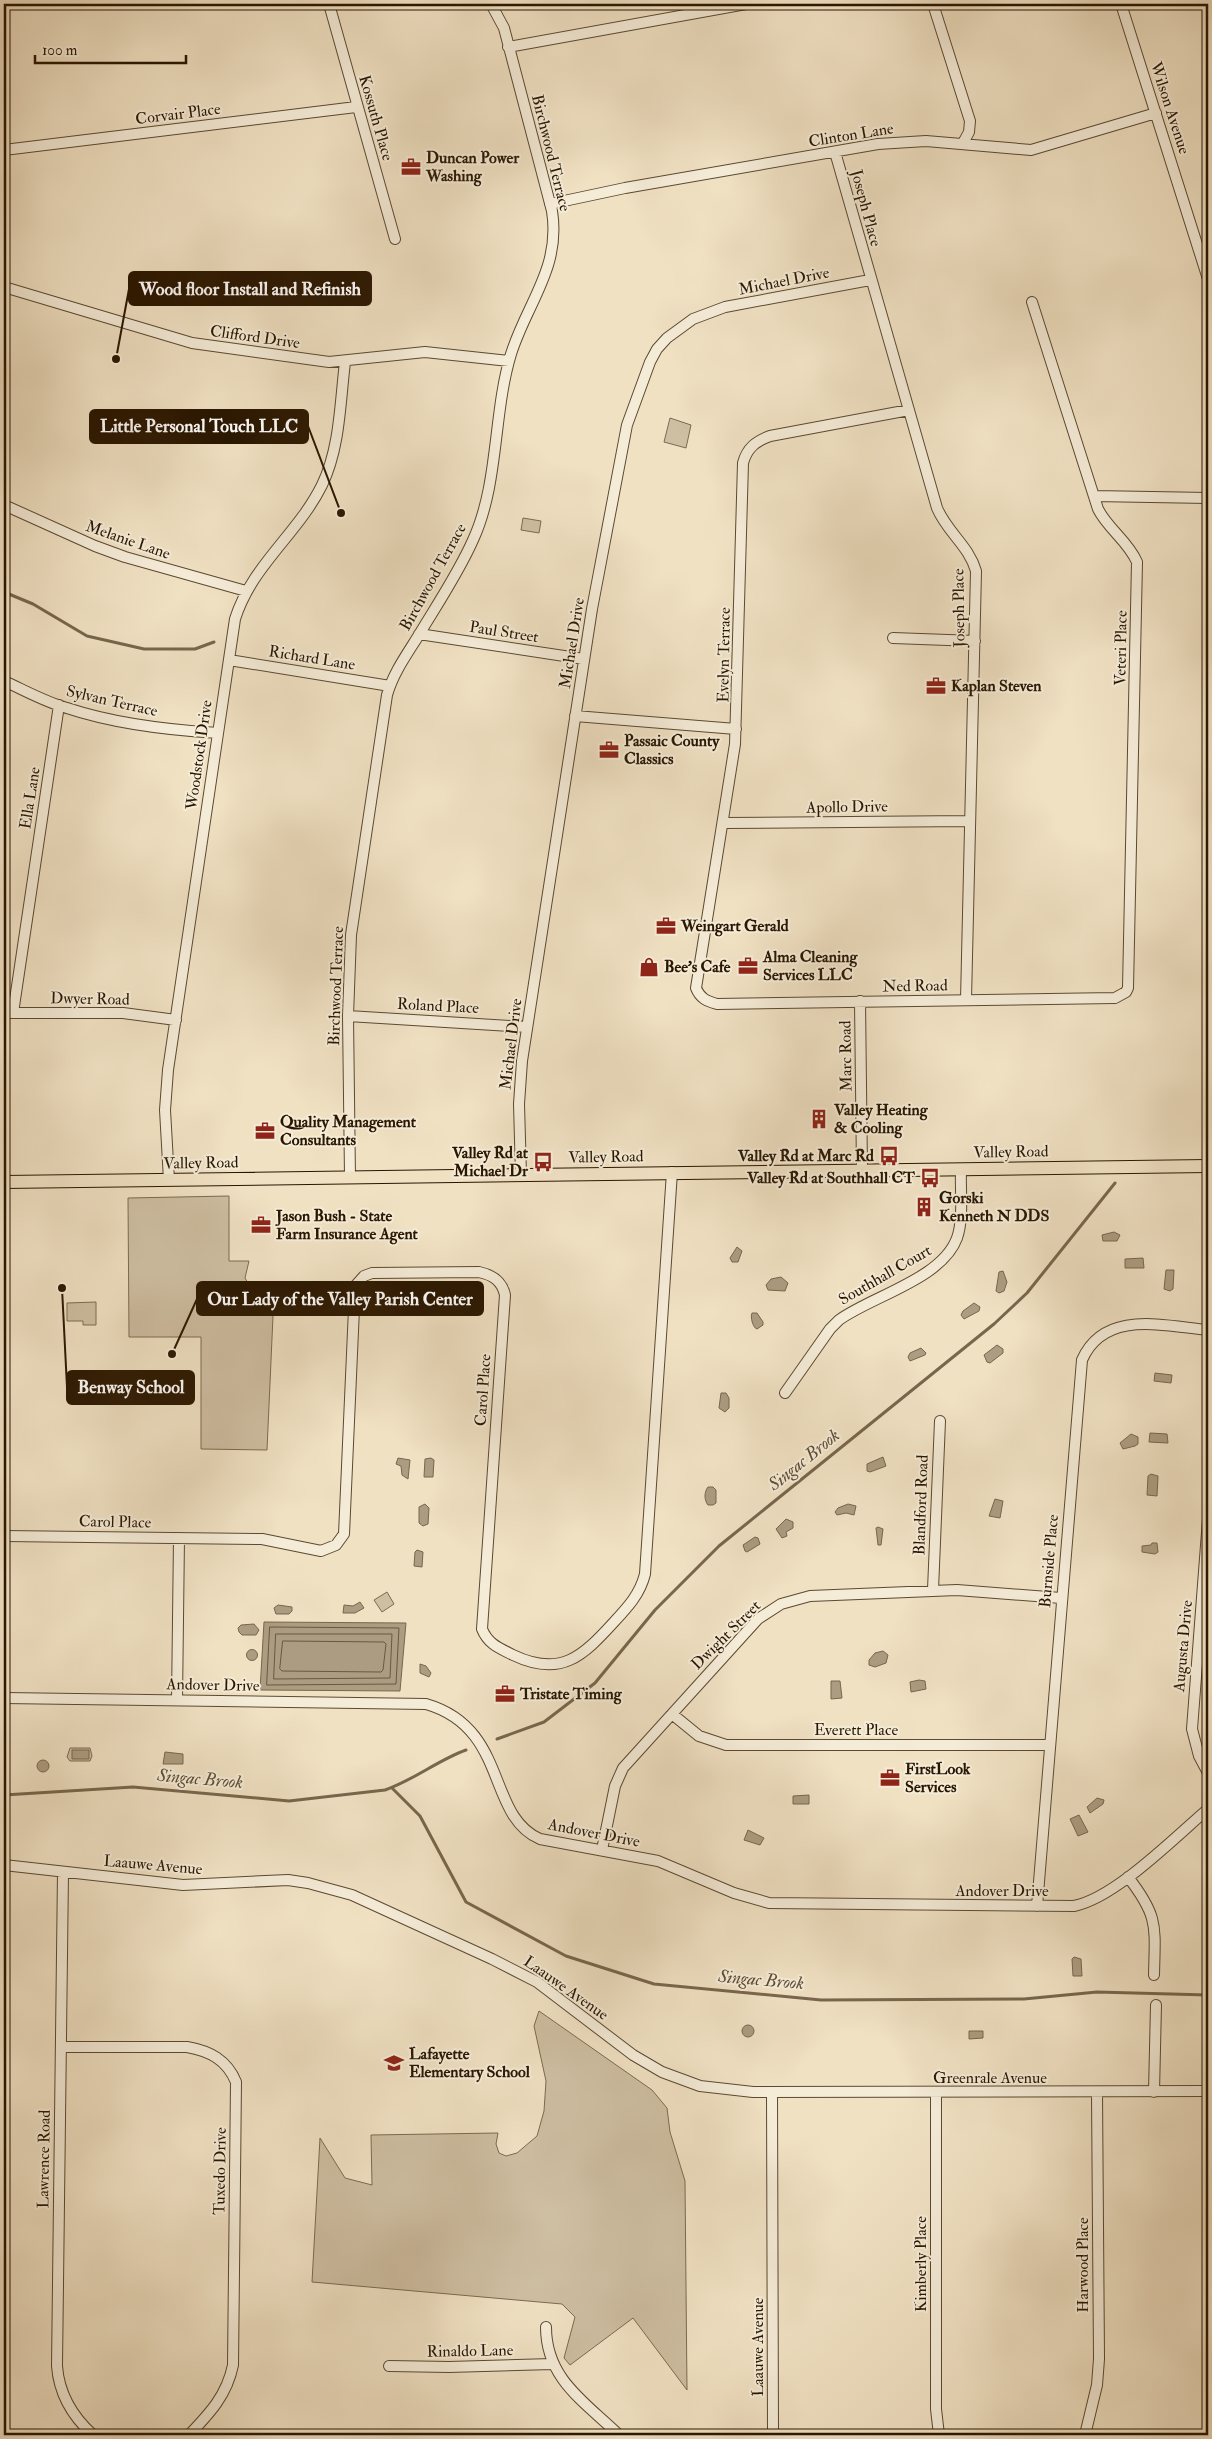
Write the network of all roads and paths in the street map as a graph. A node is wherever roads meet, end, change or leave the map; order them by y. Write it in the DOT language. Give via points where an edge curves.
graph roads {
  1 [pos="329,4"];
  2 [pos="491,4"];
  3 [pos="746,4"];
  4 [pos="933,4"];
  5 [pos="1121,4"];
  6 [pos="508,46"];
  7 [pos="356,107"];
  8 [pos="1156,113"];
  9 [pos="963,143"];
  10 [pos="4,150"];
  11 [pos="835,152"];
  12 [pos="550,204"];
  13 [pos="395,239"];
  14 [pos="1208,279"];
  15 [pos="870,280"];
  16 [pos="4,287"];
  17 [pos="1032,302"];
  18 [pos="509,361"];
  19 [pos="345,362"];
  20 [pos="909,410"];
  21 [pos="1094,496"];
  22 [pos="1208,498"];
  23 [pos="4,505"];
  24 [pos="246,591"];
  25 [pos="419,634"];
  26 [pos="893,638"];
  27 [pos="974,641"];
  28 [pos="584,659"];
  29 [pos="228,660"];
  30 [pos="4,681"];
  31 [pos="390,686"];
  32 [pos="59,705"];
  33 [pos="575,716"];
  34 [pos="736,729"];
  35 [pos="218,733"];
  36 [pos="970,821"];
  37 [pos="723,823"];
  38 [pos="1102,998"];
  39 [pos="966,1000"];
  40 [pos="860,1001"];
  41 [pos="728,1004"];
  42 [pos="8,1013"];
  43 [pos="348,1016"];
  44 [pos="176,1020"];
  45 [pos="527,1027"];
  46 [pos="1208,1166"];
  47 [pos="961,1169"];
  48 [pos="862,1170"];
  49 [pos="672,1172"];
  50 [pos="521,1175"];
  51 [pos="350,1178"];
  52 [pos="168,1180"];
  53 [pos="4,1182"];
  54 [pos="1208,1330"];
  55 [pos="785,1393"];
  56 [pos="940,1421"];
  57 [pos="1208,1519"];
  58 [pos="4,1536"];
  59 [pos="179,1538"];
  60 [pos="933,1590"];
  61 [pos="1061,1598"];
  62 [pos="4,1698"];
  63 [pos="177,1700"];
  64 [pos="672,1714"];
  65 [pos="1049,1745"];
  66 [pos="1208,1773"];
  67 [pos="1208,1809"];
  68 [pos="602,1850"];
  69 [pos="4,1865"];
  70 [pos="63,1872"];
  71 [pos="1128,1877"];
  72 [pos="1038,1906"];
  73 [pos="1154,1975"];
  74 [pos="1156,2006"];
  75 [pos="61,2047"];
  76 [pos="1208,2091"];
  77 [pos="772,2092"];
  78 [pos="1154,2092"];
  79 [pos="936,2093"];
  80 [pos="1097,2093"];
  81 [pos="546,2327"];
  82 [pos="552,2364"];
  83 [pos="389,2366"];
  84 [pos="93,2435"];
  85 [pos="189,2435"];
  86 [pos="619,2435"];
  87 [pos="773,2435"];
  88 [pos="939,2435"];
  89 [pos="1085,2435"];
  1 -- 7 [label="street, Kossuth Place"];
  2 -- 6 [label="street, Birchwood Terrace" via="504,28"];
  3 -- 6 [label="street"];
  4 -- 9 [label="street" via="970,121"];
  5 -- 8 [label="street, Wilson Avenue"];
  6 -- 12 [label="street, Birchwood Terrace"];
  7 -- 10 [label="street, Corvair Place"];
  7 -- 13 [label="street, Kossuth Place"];
  8 -- 9 [label="street, Clinton Lane" via="1031,150"];
  8 -- 14 [label="street, Wilson Avenue"];
  9 -- 11 [label="street, Clinton Lane" via="902,142"];
  11 -- 12 [label="street, Clinton Lane"];
  11 -- 15 [label="street, Joseph Place"];
  12 -- 18 [label="street, Birchwood Terrace" via="554,233 549,267"];
  15 -- 20 [label="street, Joseph Place"];
  15 -- 28 [label="street, Michael Drive" via="708,312 679,328 657,349 621,447"];
  16 -- 19 [label="street, Clifford Drive" via="192,343"];
  17 -- 21 [label="street, Veteri Place"];
  18 -- 19 [label="street, Clifford Drive" via="425,352"];
  18 -- 25 [label="street, Birchwood Terrace" via="480,522 465,558"];
  19 -- 24 [label="street, Woodstock Drive" via="333,456 322,486"];
  20 -- 27 [label="street, Joseph Place" via="937,508 951,533 967,550 976,571"];
  20 -- 34 [label="street, Evelyn Terrace" via="770,436 755,443 745,455"];
  21 -- 22 [label="street"];
  21 -- 38 [label="street, Veteri Place" via="1104,521 1133,552 1138,572 1128,988 1121,996"];
  23 -- 24 [label="street, Melanie Lane" via="125,557"];
  24 -- 29 [label="street, Woodstock Drive" via="235,618"];
  25 -- 28 [label="street, Paul Street"];
  25 -- 31 [label="street, Birchwood Terrace"];
  26 -- 27 [label="street"];
  27 -- 36 [label="street, Joseph Place"];
  28 -- 33 [label="street, Michael Drive"];
  29 -- 31 [label="street, Richard Lane"];
  29 -- 35 [label="street, Woodstock Drive"];
  30 -- 32 [label="street, Sylvan Terrace"];
  31 -- 43 [label="street, Birchwood Terrace" via="351,935"];
  32 -- 35 [label="street, Sylvan Terrace" via="146,726"];
  32 -- 42 [label="street, Ella Lane"];
  33 -- 34 [label="street"];
  33 -- 45 [label="street, Michael Drive"];
  34 -- 37 [label="street, Evelyn Terrace"];
  35 -- 44 [label="street, Woodstock Drive"];
  36 -- 37 [label="street, Apollo Drive"];
  36 -- 39 [label="street, Joseph Place"];
  37 -- 41 [label="street, Evelyn Terrace" via="696,988 703,999"];
  38 -- 39 [label="street, Ned Road"];
  39 -- 40 [label="street, Ned Road"];
  40 -- 41 [label="street, Ned Road"];
  40 -- 48 [label="street, Marc Road"];
  42 -- 44 [label="street, Dwyer Road" via="122,1013"];
  43 -- 45 [label="street, Roland Place"];
  43 -- 51 [label="street, Birchwood Terrace"];
  44 -- 52 [label="street, Woodstock Drive" via="166,1090"];
  45 -- 50 [label="street, Michael Drive" via="519,1087"];
  46 -- 47 [label="main road, Valley Road"];
  47 -- 48 [label="main road, Valley Road"];
  47 -- 55 [label="street, Southhall Court" via="960,1227 951,1249 932,1268 838,1320"];
  48 -- 49 [label="main road, Valley Road"];
  49 -- 50 [label="main road, Valley Road"];
  49 -- 59 [label="street, Carol Place" via="645,1574 632,1602 581,1656 560,1664 536,1664 494,1646 482,1629 505,1295 500,1282 486,1273 372,1273 355,1286 344,1534 336,1546 312,1551 274,1540"];
  50 -- 51 [label="main road, Valley Road"];
  51 -- 52 [label="main road, Valley Road"];
  52 -- 53 [label="main road, Valley Road"];
  54 -- 61 [label="street, Burnside Place" via="1136,1323 1101,1334 1086,1350 1078,1381"];
  56 -- 60 [label="street, Blandford Road"];
  57 -- 66 [label="street, Augusta Drive" via="1192,1720 1194,1743"];
  58 -- 59 [label="street, Carol Place"];
  59 -- 63 [label="street"];
  60 -- 61 [label="street, Dwight Street" via="976,1590"];
  60 -- 64 [label="street, Dwight Street" via="810,1596 781,1604 758,1619"];
  61 -- 65 [label="street, Burnside Place"];
  62 -- 63 [label="street, Andover Drive"];
  63 -- 68 [label="street, Andover Drive" via="411,1703 439,1708 462,1722 477,1738 522,1829 540,1838"];
  64 -- 65 [label="street, Everett Place" via="699,1736 726,1744"];
  64 -- 68 [label="street, Dwight Street" via="623,1768 615,1786"];
  65 -- 72 [label="street, Burnside Place"];
  67 -- 71 [label="street, Andover Drive"];
  68 -- 72 [label="street, Andover Drive" via="665,1863 734,1893 769,1903"];
  69 -- 70 [label="street, Laauwe Avenue"];
  70 -- 75 [label="street, Lawrence Road"];
  70 -- 77 [label="street, Laauwe Avenue" via="183,1885 288,1880 352,1895 537,1982 633,2055 681,2081 721,2090"];
  71 -- 72 [label="street, Andover Drive" via="1110,1892 1084,1904"];
  71 -- 73 [label="street" via="1153,1917"];
  74 -- 78 [label="street"];
  75 -- 84 [label="street, Lawrence Road" via="57,2376 67,2404"];
  75 -- 85 [label="street, Tuxedo Drive" via="200,2049 221,2060 236,2082 233,2365 221,2399"];
  76 -- 78 [label="street, Greenrale Avenue"];
  77 -- 79 [label="street, Greenrale Avenue"];
  77 -- 87 [label="street, Laauwe Avenue"];
  78 -- 80 [label="street, Greenrale Avenue"];
  79 -- 80 [label="street, Greenrale Avenue"];
  79 -- 88 [label="street, Kimberly Place" via="936,2409"];
  80 -- 89 [label="street, Harwood Place" via="1099,2359 1097,2385"];
  81 -- 82 [label="street"];
  82 -- 83 [label="street, Rinaldo Lane"];
  82 -- 86 [label="street" via="559,2377"];
}
